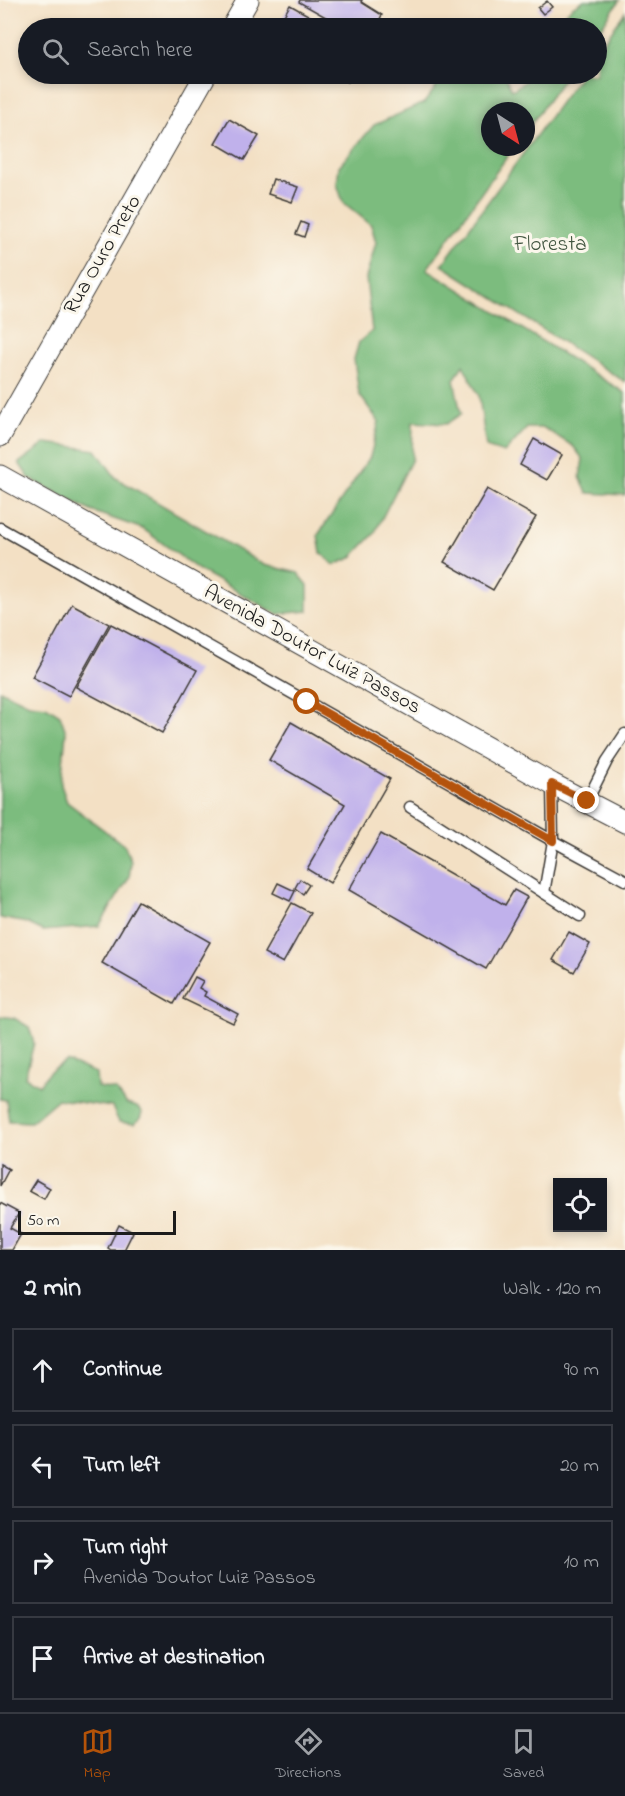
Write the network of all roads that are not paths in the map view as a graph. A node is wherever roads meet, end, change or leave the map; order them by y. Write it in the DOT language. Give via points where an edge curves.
graph roads {
  1 [pos="248,0"];
  2 [pos="238,18"];
  3 [pos="200,84"];
  4 [pos="0,436"];
  5 [pos="0,476"];
  6 [pos="0,528"];
  7 [pos="625,734"];
  8 [pos="621,747"];
  9 [pos="552,784"];
  10 [pos="587,801"];
  11 [pos="410,807"];
  12 [pos="625,822"];
  13 [pos="553,841"];
  14 [pos="625,880"];
  15 [pos="544,893"];
  16 [pos="580,916"];
  1 -- 2 [label="street"];
  3 -- 4 [label="street, Rua Ouro Preto"];
  5 -- 9 [label="street, Avenida Doutor Luiz Passos"];
  6 -- 13 [label="lane"];
  7 -- 8 [label="lane"];
  8 -- 10 [label="lane" via="607,761"];
  9 -- 10 [label="street, Avenida Doutor Luiz Passos"];
  9 -- 13 [label="lane"];
  10 -- 12 [label="street, Avenida Doutor Luiz Passos"];
  11 -- 15 [label="lane"];
  13 -- 14 [label="lane"];
  13 -- 15 [label="lane"];
  15 -- 16 [label="lane"];
}
